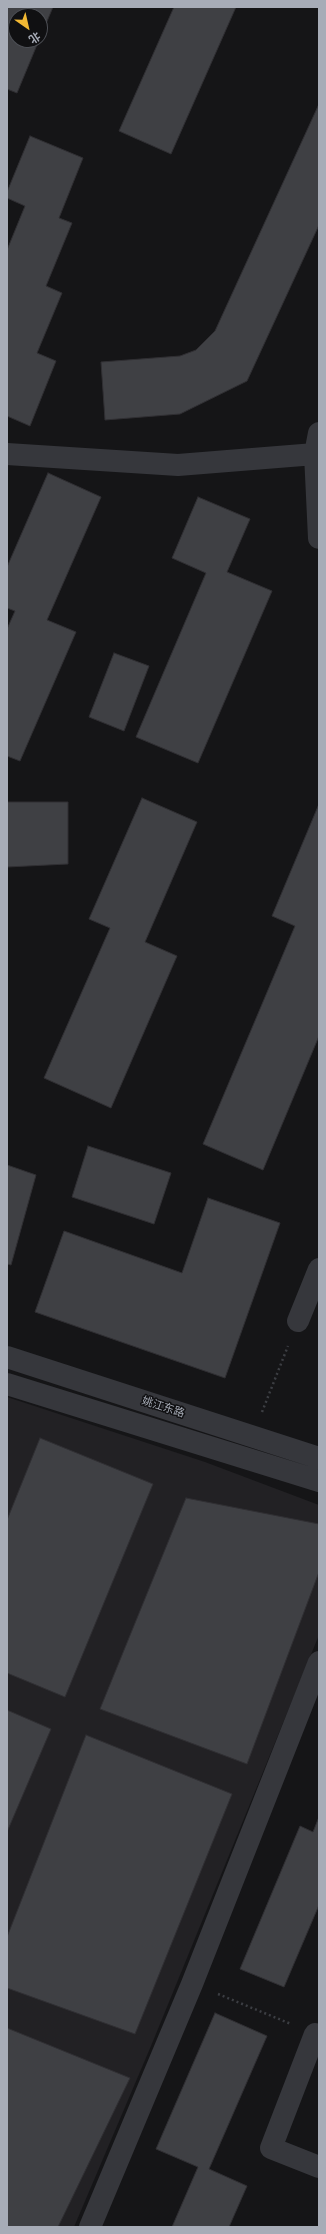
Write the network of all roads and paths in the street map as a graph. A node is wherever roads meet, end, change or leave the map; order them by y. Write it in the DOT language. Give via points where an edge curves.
graph roads {
  1 [pos="317,443"];
  2 [pos="7,454"];
  3 [pos="319,538"];
  4 [pos="319,1269"];
  5 [pos="298,1321"];
  6 [pos="7,1357"];
  7 [pos="7,1384"];
  8 [pos="252,1437"];
  9 [pos="319,1458"];
  10 [pos="319,1480"];
  11 [pos="319,1662"];
  12 [pos="314,1693"];
  13 [pos="192,1984"];
  14 [pos="315,2034"];
  15 [pos="319,2167"];
  16 [pos="90,2227"];
  1 -- 2 [label="street" via="178,465"];
  1 -- 3 [label="street"];
  4 -- 5 [label="street"];
  5 -- 8 [label="path"];
  6 -- 8 [label="street, 姚江东路"];
  7 -- 10 [label="street, 姚江东路"];
  8 -- 9 [label="street, 姚江东路"];
  11 -- 12 [label="street"];
  12 -- 13 [label="street"];
  13 -- 14 [label="path"];
  13 -- 16 [label="street"];
  14 -- 15 [label="street" via="271,2148"];
}
